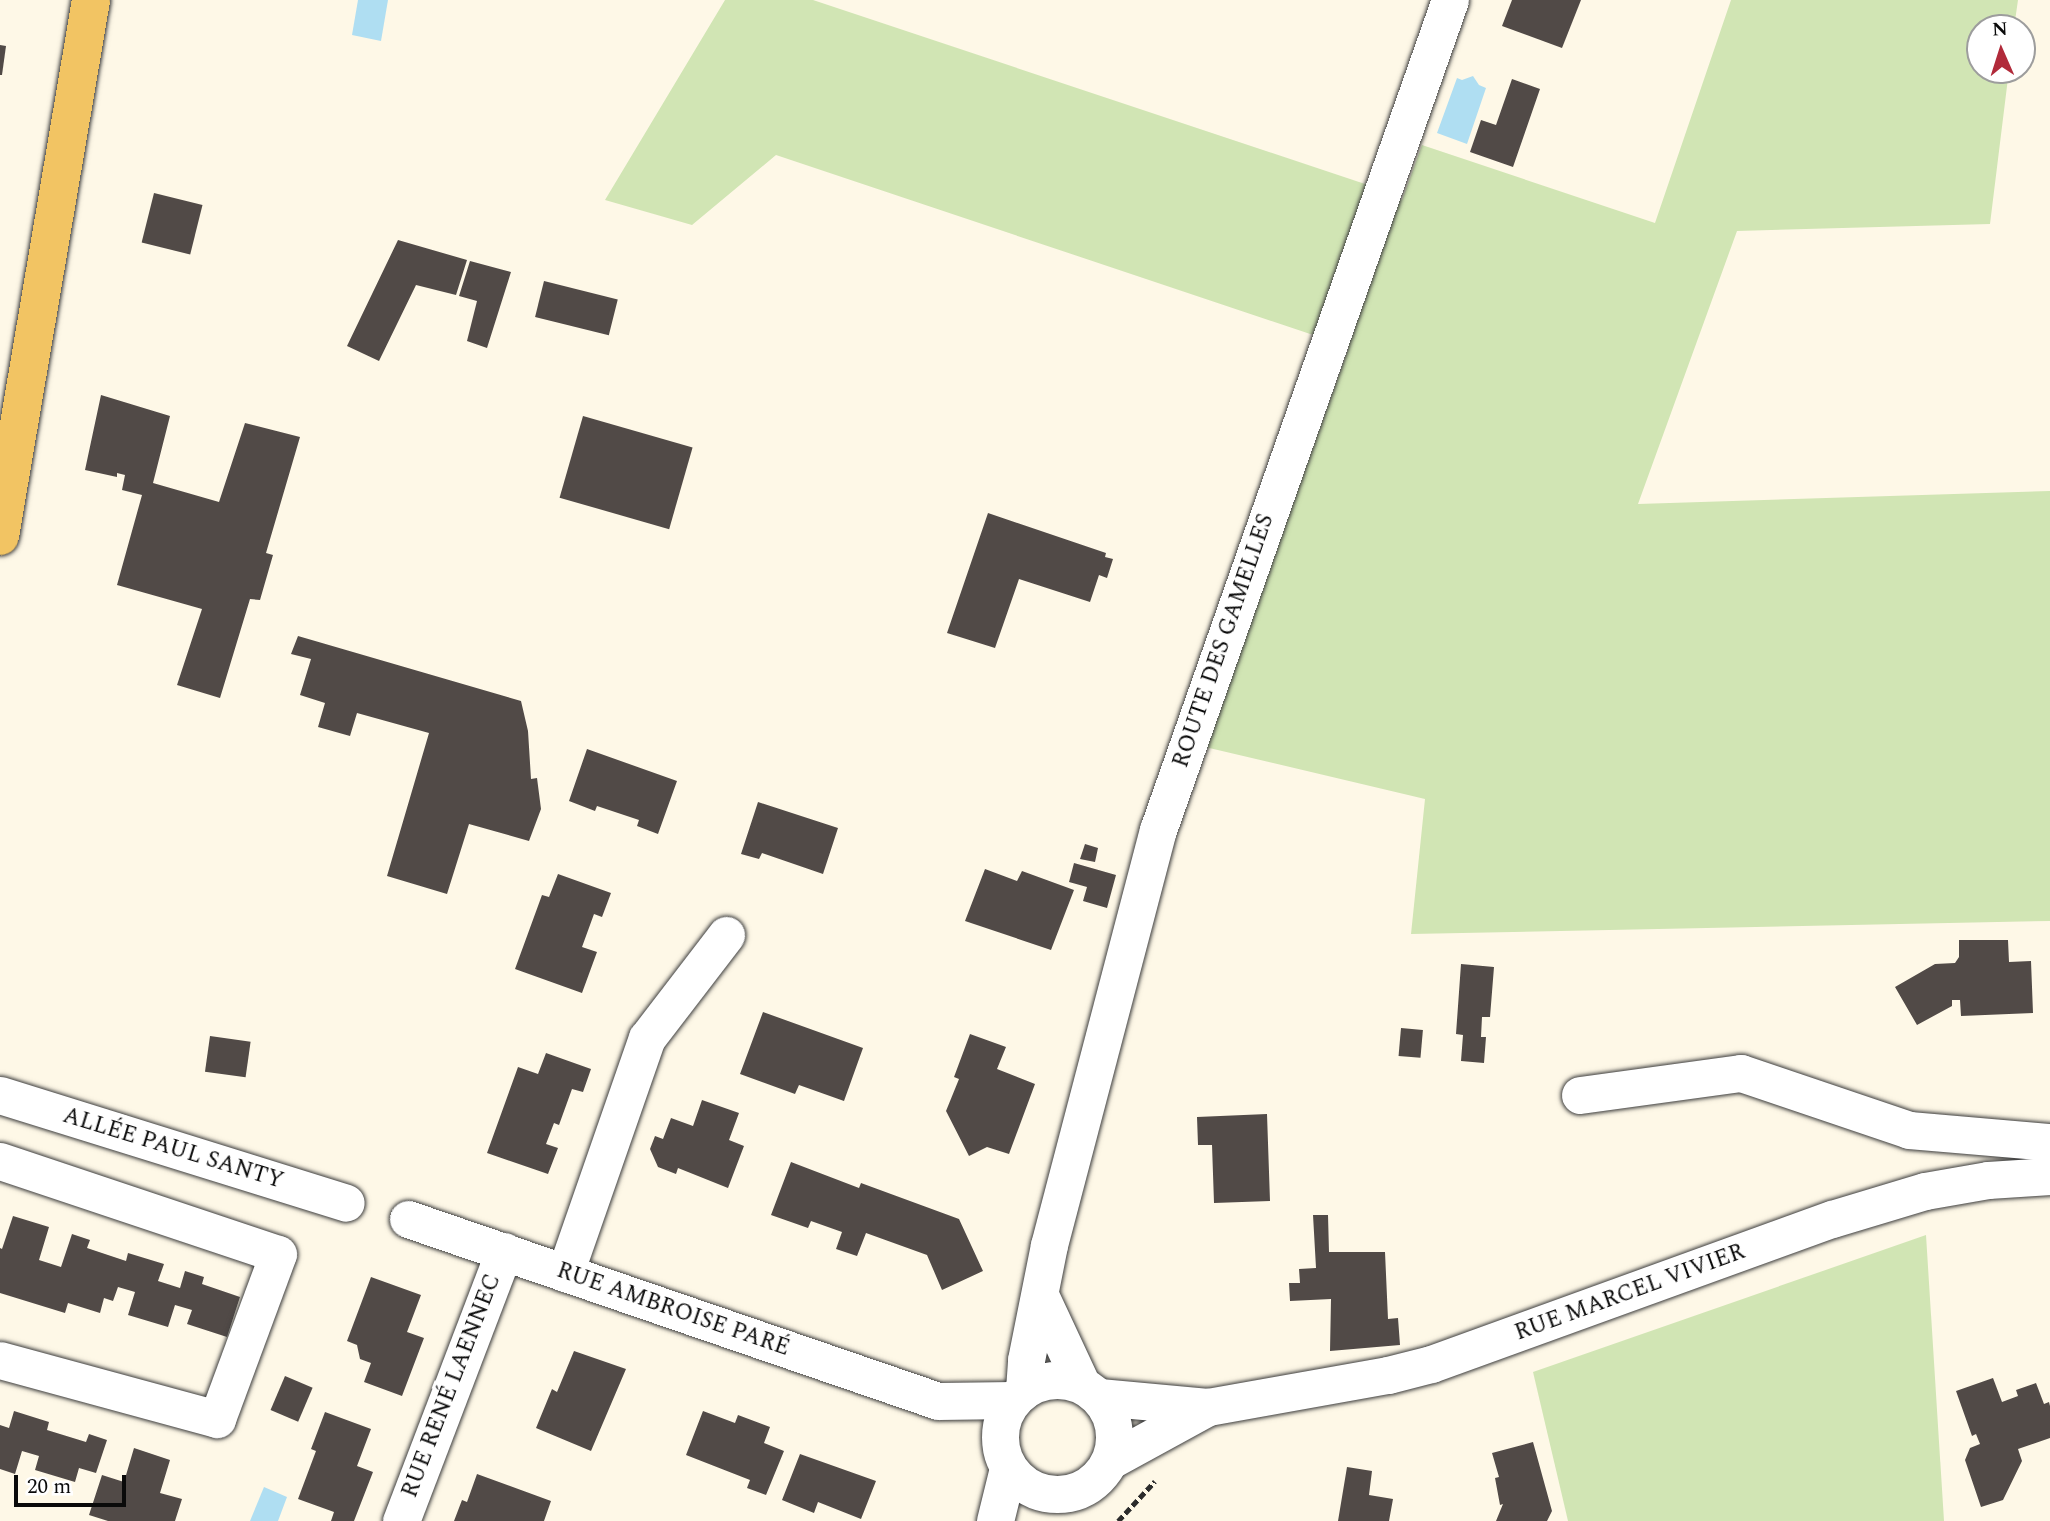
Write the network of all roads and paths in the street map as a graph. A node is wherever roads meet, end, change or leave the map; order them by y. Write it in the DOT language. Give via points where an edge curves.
graph roads {
  1 [pos="91,0"];
  2 [pos="1450,0"];
  3 [pos="0,536"];
  4 [pos="726,935"];
  5 [pos="0,1095"];
  6 [pos="1580,1095"];
  7 [pos="2050,1142"];
  8 [pos="0,1161"];
  9 [pos="2050,1176"];
  10 [pos="346,1203"];
  11 [pos="408,1219"];
  12 [pos="504,1251"];
  13 [pos="565,1273"];
  14 [pos="1040,1295"];
  15 [pos="0,1360"];
  16 [pos="1091,1391"];
  17 [pos="1018,1395"];
  18 [pos="938,1401"];
  19 [pos="1208,1407"];
  20 [pos="1004,1458"];
  21 [pos="1111,1460"];
  22 [pos="1067,1495"];
  23 [pos="401,1521"];
  24 [pos="995,1521"];
  25 [pos="1040,1521"];
  1 -- 3 [label="main road"];
  2 -- 14 [label="street, ROUTE DES GAMELLES" via="1158,830 1049,1245"];
  4 -- 13 [label="street" via="647,1038"];
  5 -- 10 [label="street, ALLÉE PAUL SANTY"];
  6 -- 7 [label="street" via="1741,1073 1909,1130"];
  8 -- 15 [label="street" via="278,1254 217,1419"];
  9 -- 19 [label="street, RUE MARCEL VIVIER" via="1924,1191 1832,1219 1431,1364 1388,1376"];
  11 -- 12 [label="street, RUE AMBROISE PARÉ"];
  12 -- 13 [label="street, RUE AMBROISE PARÉ"];
  12 -- 23 [label="street, RUE RENÉ LAENNEC"];
  13 -- 18 [label="street, RUE AMBROISE PARÉ"];
  14 -- 16 [label="street"];
  14 -- 17 [label="street, ROUTE DES GAMELLES"];
  16 -- 17 [label="street" via="1063,1380 1042,1382"];
  16 -- 19 [label="street, RUE MARCEL VIVIER"];
  16 -- 21 [label="street" via="1111,1417 1116,1439"];
  17 -- 18 [label="street, RUE AMBROISE PARÉ"];
  17 -- 20 [label="street" via="999,1431"];
  18 -- 20 [label="street, RUE AMBROISE PARÉ"];
  19 -- 21 [label="street, RUE MARCEL VIVIER"];
  20 -- 22 [label="street" via="1023,1485 1044,1494"];
  20 -- 24 [label="street"];
  21 -- 22 [label="street" via="1093,1483"];
  22 -- 25 [label="street"];
}
